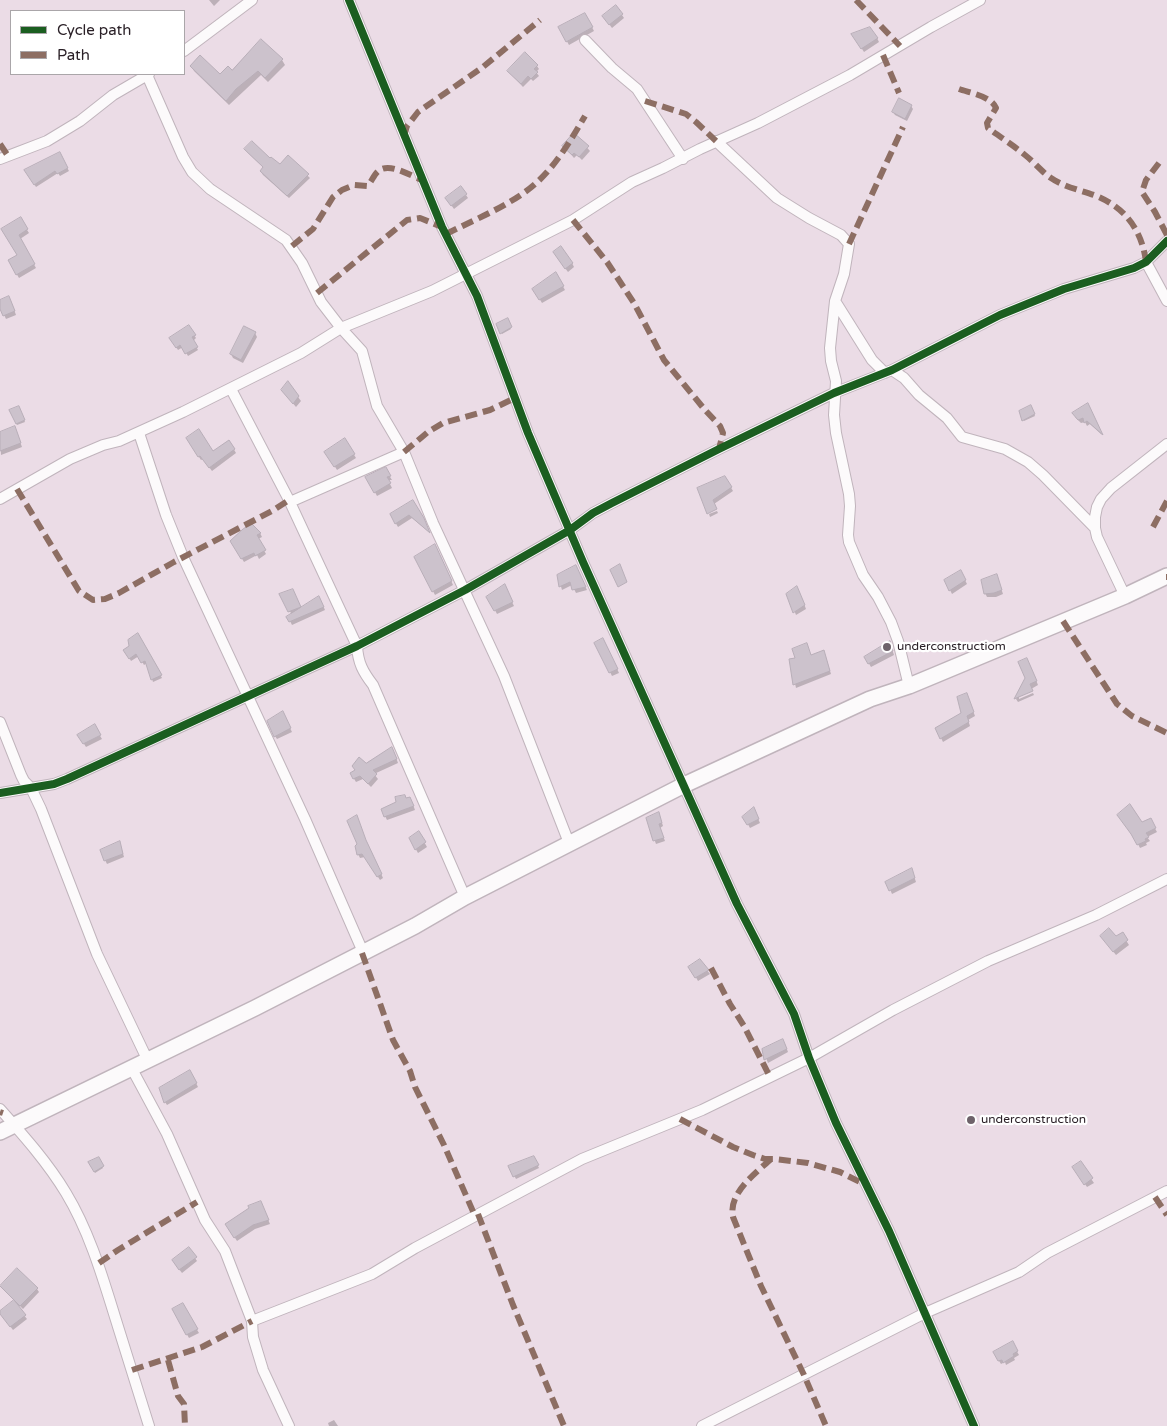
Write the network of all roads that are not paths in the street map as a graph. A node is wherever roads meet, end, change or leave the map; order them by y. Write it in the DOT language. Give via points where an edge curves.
graph roads {
  1 [pos="252,0"];
  2 [pos="349,0"];
  3 [pos="980,0"];
  4 [pos="585,40"];
  5 [pos="185,50"];
  6 [pos="148,75"];
  7 [pos="716,141"];
  8 [pos="0,159"];
  9 [pos="683,159"];
  10 [pos="1167,241"];
  11 [pos="1146,262"];
  12 [pos="466,273"];
  13 [pos="835,301"];
  14 [pos="1167,301"];
  15 [pos="341,328"];
  16 [pos="889,372"];
  17 [pos="231,389"];
  18 [pos="834,393"];
  19 [pos="139,433"];
  20 [pos="1167,444"];
  21 [pos="404,452"];
  22 [pos="0,499"];
  23 [pos="290,502"];
  24 [pos="1094,528"];
  25 [pos="570,530"];
  26 [pos="1167,576"];
  27 [pos="465,590"];
  28 [pos="1126,596"];
  29 [pos="357,646"];
  30 [pos="909,686"];
  31 [pos="248,695"];
  32 [pos="0,722"];
  33 [pos="684,785"];
  34 [pos="31,788"];
  35 [pos="0,793"];
  36 [pos="570,843"];
  37 [pos="1167,879"];
  38 [pos="465,897"];
  39 [pos="363,952"];
  40 [pos="809,1058"];
  41 [pos="148,1061"];
  42 [pos="132,1069"];
  43 [pos="0,1110"];
  44 [pos="14,1125"];
  45 [pos="0,1132"];
  46 [pos="1167,1191"];
  47 [pos="925,1313"];
  48 [pos="252,1321"];
  49 [pos="149,1426"];
  50 [pos="289,1426"];
  51 [pos="702,1426"];
  52 [pos="974,1426"];
  1 -- 5 [label="street"];
  2 -- 12 [label="street" via="442,227"];
  3 -- 7 [label="street" via="850,75"];
  4 -- 9 [label="street" via="637,89"];
  6 -- 8 [label="street" via="46,141"];
  6 -- 15 [label="street" via="182,157 192,172 210,189 286,240 302,263 321,302"];
  7 -- 9 [label="street"];
  7 -- 13 [label="street" via="777,198 841,235 849,244"];
  9 -- 12 [label="street" via="632,182 573,220"];
  10 -- 11 [label="street"];
  11 -- 14 [label="street"];
  11 -- 16 [label="street" via="1000,315"];
  12 -- 15 [label="street" via="432,292"];
  12 -- 25 [label="street" via="484,312 528,433"];
  13 -- 16 [label="street" via="872,360"];
  13 -- 18 [label="street" via="830,342 836,381"];
  15 -- 17 [label="street"];
  15 -- 21 [label="street" via="362,351 377,406"];
  16 -- 18 [label="street"];
  16 -- 24 [label="street" via="904,378 915,392 947,418 962,437 1005,449 1028,462"];
  17 -- 19 [label="street"];
  17 -- 23 [label="street"];
  18 -- 25 [label="street" via="612,503"];
  18 -- 30 [label="street" via="836,433 850,494 849,542 863,575 891,622"];
  19 -- 22 [label="street" via="70,459"];
  19 -- 31 [label="street" via="183,557"];
  20 -- 24 [label="street" via="1101,499"];
  21 -- 23 [label="street"];
  21 -- 27 [label="street"];
  23 -- 29 [label="street"];
  24 -- 28 [label="street"];
  25 -- 27 [label="street"];
  25 -- 33 [label="street"];
  26 -- 28 [label="street"];
  27 -- 29 [label="street"];
  27 -- 36 [label="street" via="504,676"];
  28 -- 30 [label="street"];
  29 -- 31 [label="street"];
  29 -- 38 [label="street" via="358,661 372,685"];
  30 -- 33 [label="street" via="864,701"];
  31 -- 34 [label="street" via="67,779"];
  31 -- 39 [label="street"];
  32 -- 34 [label="street" via="21,775"];
  33 -- 36 [label="street"];
  33 -- 40 [label="street" via="737,904 794,1014"];
  34 -- 35 [label="street"];
  34 -- 41 [label="street" via="97,954"];
  36 -- 38 [label="street"];
  37 -- 40 [label="street" via="1096,915 988,961"];
  38 -- 39 [label="street"];
  39 -- 41 [label="street"];
  40 -- 47 [label="street"];
  40 -- 48 [label="street" via="702,1110 582,1159 372,1274"];
  41 -- 42 [label="street"];
  42 -- 44 [label="street"];
  42 -- 48 [label="street" via="170,1141 205,1220 225,1251"];
  43 -- 44 [label="street"];
  44 -- 45 [label="street"];
  44 -- 49 [label="street" via="67,1195 94,1252"];
  46 -- 47 [label="street" via="1047,1253 1018,1272"];
  47 -- 51 [label="street"];
  47 -- 52 [label="street"];
  48 -- 50 [label="street" via="253,1337 263,1370"];
}
